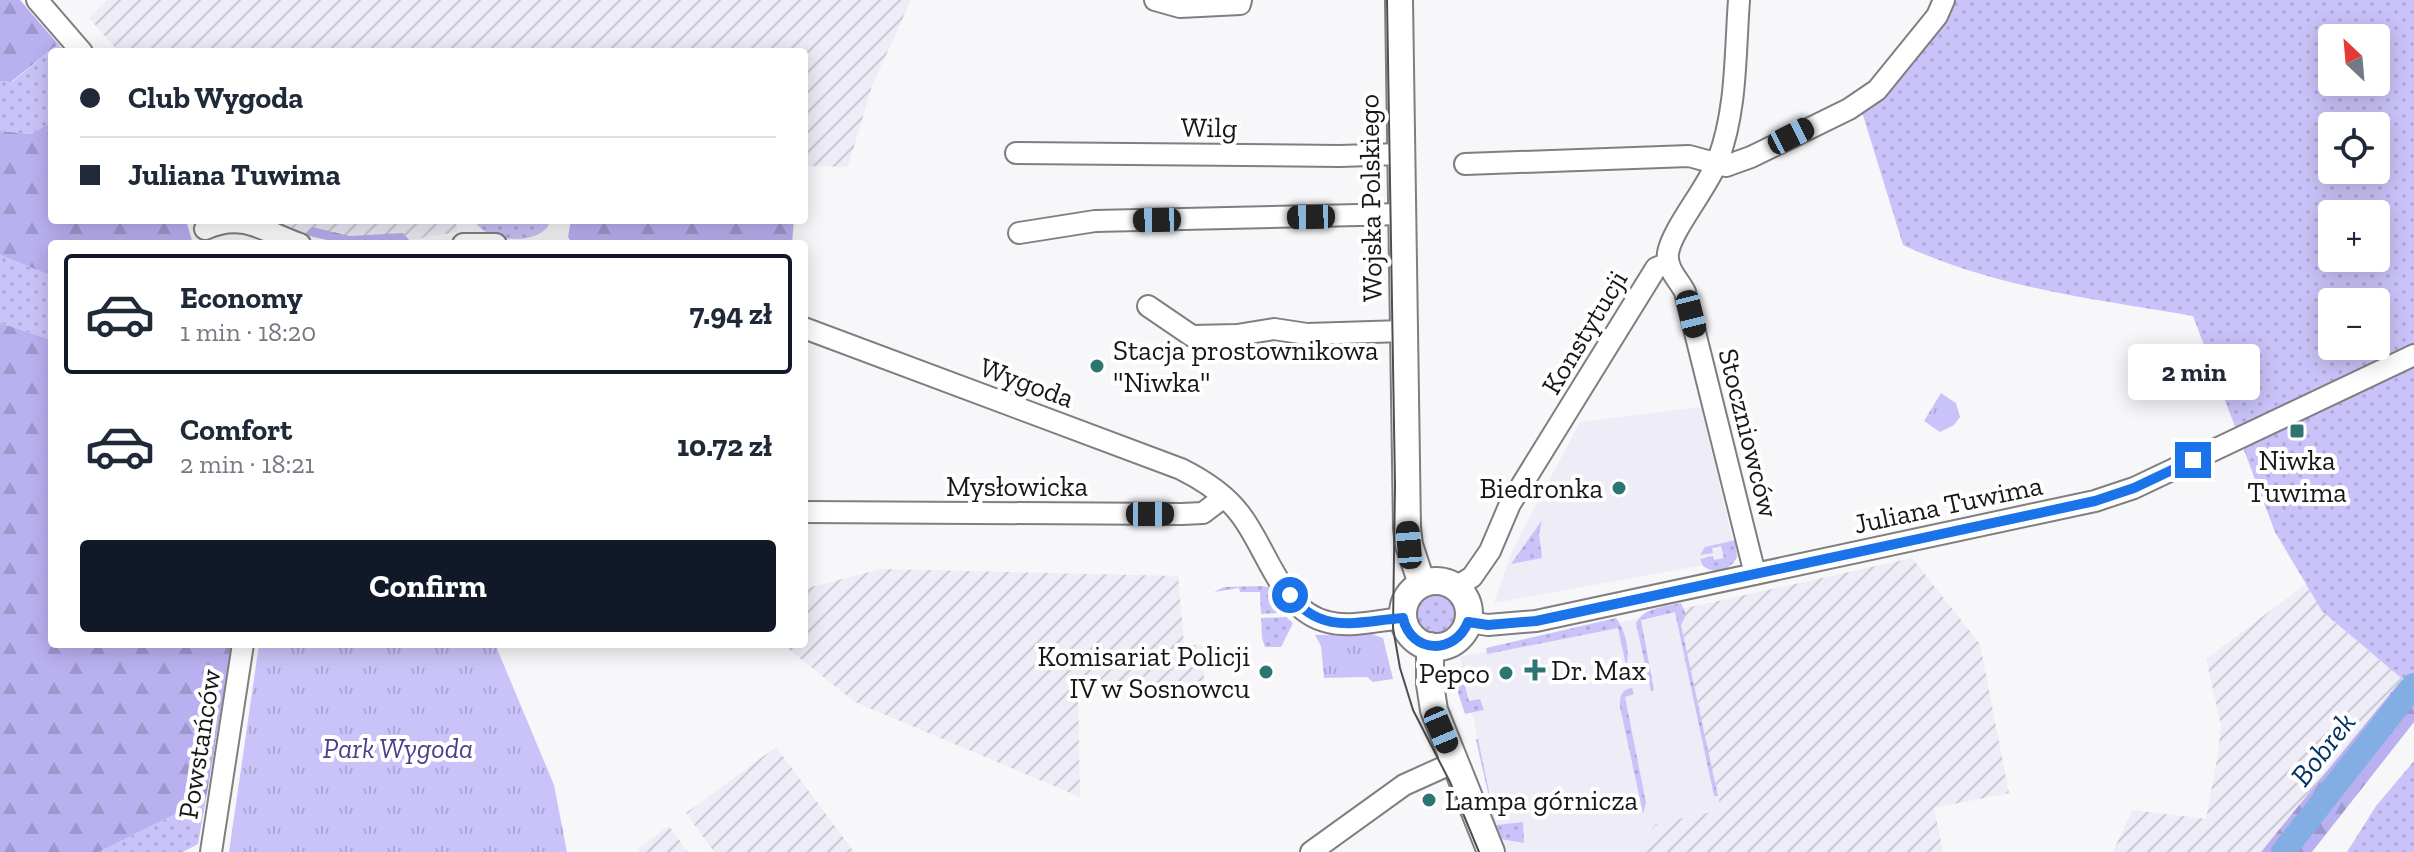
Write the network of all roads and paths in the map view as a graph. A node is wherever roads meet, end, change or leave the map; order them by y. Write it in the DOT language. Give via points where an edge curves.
graph roads {
  1 [pos="37,0"];
  2 [pos="1155,0"];
  3 [pos="1241,0"];
  4 [pos="1399,0"];
  5 [pos="1739,0"];
  6 [pos="1944,0"];
  7 [pos="79,48"];
  8 [pos="1016,153"];
  9 [pos="1401,154"];
  10 [pos="1465,164"];
  11 [pos="1717,164"];
  12 [pos="1403,214"];
  13 [pos="249,224"];
  14 [pos="1019,233"];
  15 [pos="290,240"];
  16 [pos="1668,263"];
  17 [pos="1148,306"];
  18 [pos="808,329"];
  19 [pos="1404,331"];
  20 [pos="2414,355"];
  21 [pos="1224,497"];
  22 [pos="808,512"];
  23 [pos="1755,574"];
  24 [pos="1464,582"];
  25 [pos="1422,584"];
  26 [pos="1403,618"];
  27 [pos="1468,622"];
  28 [pos="1430,646"];
  29 [pos="242,648"];
  30 [pos="1455,762"];
  31 [pos="211,852"];
  32 [pos="1311,852"];
  33 [pos="1491,852"];
  1 -- 7 [label="street"];
  2 -- 3 [label="street" via="1180,7"];
  4 -- 9 [label="main road, Wojska Polskiego"];
  5 -- 11 [label="street, Konstytucji" via="1732,104"];
  6 -- 11 [label="street" via="1877,90 1751,157"];
  8 -- 9 [label="street, Wilg"];
  9 -- 12 [label="main road, Wojska Polskiego"];
  10 -- 11 [label="street" via="1689,156"];
  11 -- 16 [label="street, Konstytucji" via="1669,248"];
  12 -- 14 [label="street" via="1095,221"];
  12 -- 19 [label="main road, Wojska Polskiego"];
  13 -- 15 [label="street"];
  16 -- 23 [label="street, Stoczniowców" via="1685,292"];
  16 -- 24 [label="street, Konstytucji" via="1656,268 1510,504 1490,551"];
  17 -- 19 [label="street" via="1192,336 1274,329 1307,334"];
  18 -- 21 [label="street, Wygoda" via="1181,469"];
  19 -- 25 [label="main road, Wojska Polskiego" via="1407,528"];
  20 -- 23 [label="street, Juliana Tuwima" via="2134,488 2095,501"];
  21 -- 22 [label="street, Mysłowicka" via="1203,513 1182,514"];
  21 -- 26 [label="street, Wygoda" via="1250,528 1290,595 1311,616 1340,624"];
  23 -- 27 [label="street, Juliana Tuwima" via="1536,621"];
  24 -- 25 [label="main road"];
  24 -- 27 [label="main road"];
  25 -- 26 [label="main road" via="1409,594"];
  26 -- 28 [label="main road" via="1414,639"];
  27 -- 28 [label="main road" via="1452,643"];
  28 -- 30 [label="main road" via="1432,699"];
  29 -- 31 [label="street, Powstańców"];
  30 -- 32 [label="street" via="1404,785"];
  30 -- 33 [label="main road"];
}
